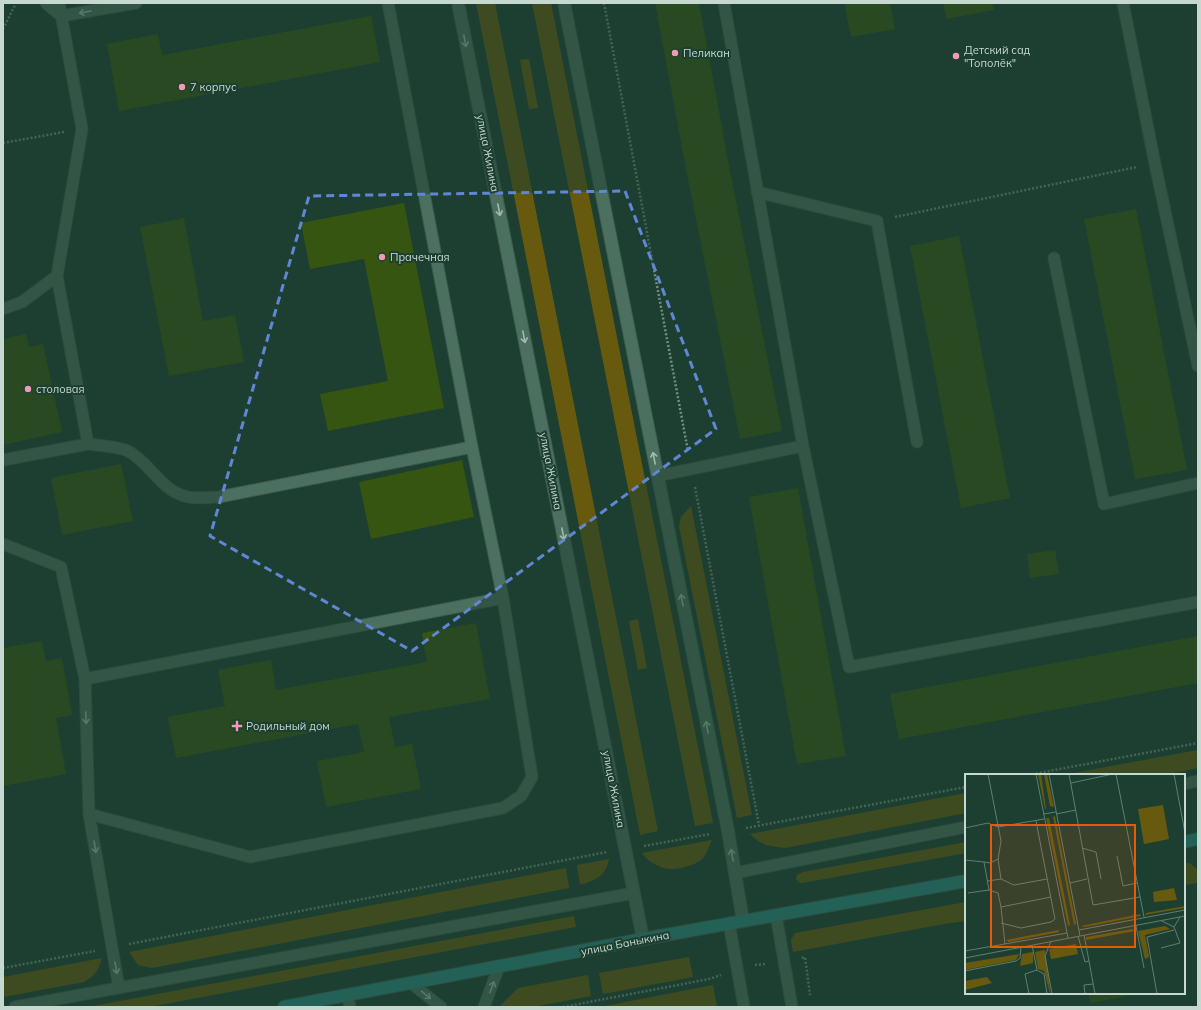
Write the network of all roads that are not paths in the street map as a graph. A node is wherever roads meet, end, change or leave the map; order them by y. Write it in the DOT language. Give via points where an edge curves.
graph roads {
  1 [pos="46,3"];
  2 [pos="59,3"];
  3 [pos="136,3"];
  4 [pos="388,3"];
  5 [pos="458,3"];
  6 [pos="564,3"];
  7 [pos="724,3"];
  8 [pos="1124,3"];
  9 [pos="61,16"];
  10 [pos="757,192"];
  11 [pos="1054,258"];
  12 [pos="57,276"];
  13 [pos="3,309"];
  14 [pos="1198,366"];
  15 [pos="917,442"];
  16 [pos="88,444"];
  17 [pos="803,446"];
  18 [pos="472,447"];
  19 [pos="3,460"];
  20 [pos="657,476"];
  21 [pos="1198,484"];
  22 [pos="3,544"];
  23 [pos="503,598"];
  24 [pos="1198,602"];
  25 [pos="85,679"];
  26 [pos="1198,781"];
  27 [pos="1185,784"];
  28 [pos="89,814"];
  29 [pos="965,827"];
  30 [pos="1198,839"];
  31 [pos="1185,842"];
  32 [pos="735,872"];
  33 [pos="965,881"];
  34 [pos="634,893"];
  35 [pos="776,915"];
  36 [pos="743,921"];
  37 [pos="729,923"];
  38 [pos="643,939"];
  39 [pos="499,966"];
  40 [pos="411,983"];
  41 [pos="119,988"];
  42 [pos="348,1001"];
  43 [pos="15,1007"];
  44 [pos="284,1007"];
  45 [pos="441,1007"];
  46 [pos="484,1007"];
  47 [pos="744,1007"];
  48 [pos="792,1007"];
  1 -- 9 [label="lane"];
  2 -- 9 [label="lane"];
  3 -- 9 [label="lane, one-way"];
  4 -- 18 [label="lane"];
  5 -- 34 [label="main road, улица Жилина, one-way"];
  20 -- 6 [label="main road, one-way"];
  7 -- 10 [label="lane"];
  8 -- 14 [label="lane"];
  9 -- 12 [label="lane" via="82,129"];
  10 -- 15 [label="lane" via="877,221"];
  10 -- 17 [label="lane"];
  11 -- 21 [label="lane" via="1104,504"];
  12 -- 13 [label="lane" via="22,302"];
  12 -- 16 [label="lane"];
  16 -- 18 [label="lane" via="127,450 141,460 162,484 190,498 219,497"];
  16 -- 19 [label="lane"];
  17 -- 20 [label="lane"];
  17 -- 24 [label="lane" via="849,667"];
  18 -- 23 [label="lane"];
  32 -- 20 [label="main road, one-way"];
  22 -- 25 [label="lane" via="61,567"];
  23 -- 25 [label="lane"];
  23 -- 28 [label="lane" via="532,777 521,796 503,808 250,857"];
  25 -- 28 [label="lane, one-way"];
  26 -- 27 [label="lane"];
  28 -- 41 [label="lane, one-way"];
  29 -- 32 [label="lane"];
  30 -- 31 [label="main road"];
  32 -- 36 [label="main road"];
  33 -- 35 [label="main road, улица Баныкина"];
  34 -- 38 [label="main road, улица Жилина"];
  34 -- 41 [label="lane"];
  35 -- 36 [label="main road, улица Баныкина"];
  35 -- 48 [label="lane"];
  36 -- 37 [label="main road, улица Баныкина"];
  37 -- 38 [label="main road, улица Баныкина"];
  37 -- 47 [label="lane"];
  38 -- 39 [label="main road, улица Баныкина"];
  39 -- 40 [label="main road, улица Баныкина"];
  46 -- 39 [label="lane, one-way"];
  40 -- 42 [label="main road, улица Баныкина"];
  40 -- 45 [label="lane, one-way"];
  41 -- 43 [label="lane"];
  42 -- 44 [label="main road, улица Баныкина"];
}
